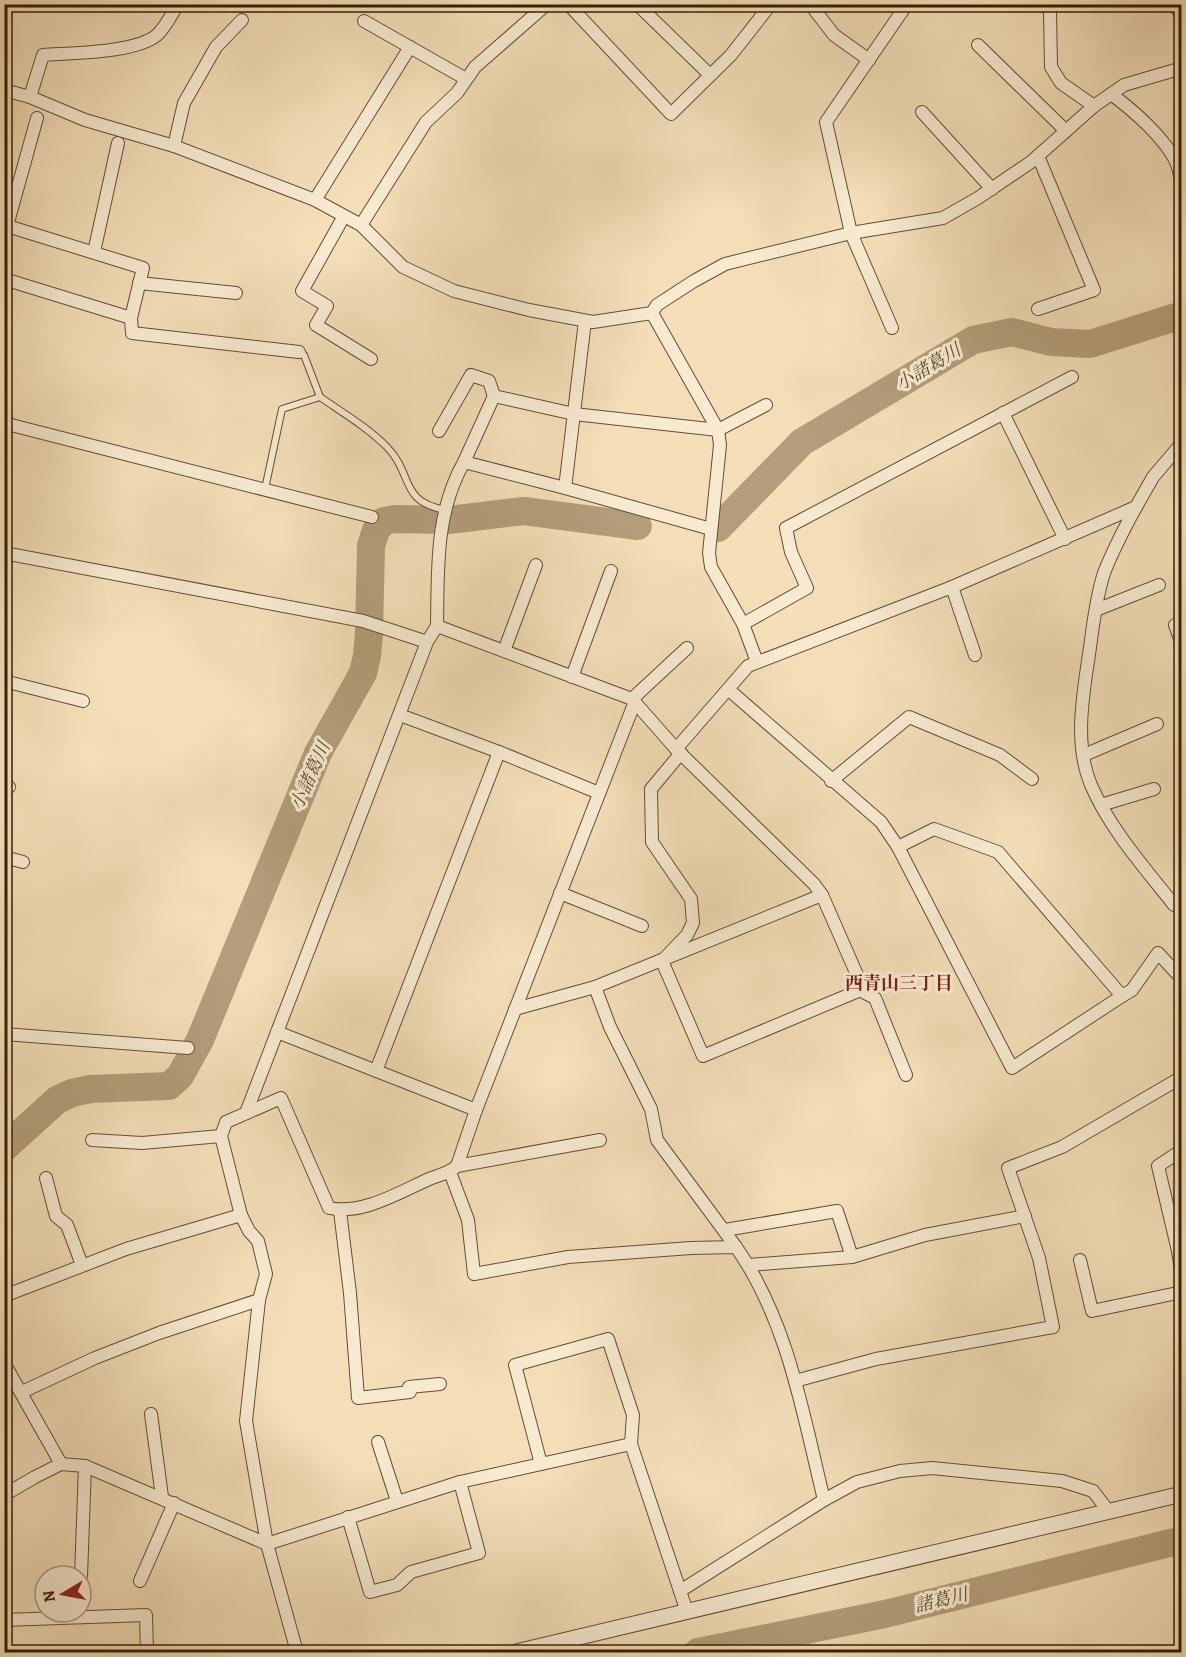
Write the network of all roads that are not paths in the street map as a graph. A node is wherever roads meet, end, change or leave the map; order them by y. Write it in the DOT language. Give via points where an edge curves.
graph roads {
  1 [pos="178,4"];
  2 [pos="547,4"];
  3 [pos="568,4"];
  4 [pos="637,4"];
  5 [pos="771,4"];
  6 [pos="810,4"];
  7 [pos="907,4"];
  8 [pos="1043,4"];
  9 [pos="1172,4"];
  10 [pos="1182,14"];
  11 [pos="242,20"];
  12 [pos="364,21"];
  13 [pos="978,45"];
  14 [pos="410,47"];
  15 [pos="868,60"];
  16 [pos="1182,68"];
  17 [pos="710,75"];
  18 [pos="466,79"];
  19 [pos="4,90"];
  20 [pos="1111,94"];
  21 [pos="30,97"];
  22 [pos="1095,106"];
  23 [pos="922,112"];
  24 [pos="37,118"];
  25 [pos="1065,131"];
  26 [pos="118,143"];
  27 [pos="174,146"];
  28 [pos="1038,156"];
  29 [pos="1182,183"];
  30 [pos="992,189"];
  31 [pos="315,200"];
  32 [pos="344,216"];
  33 [pos="6,225"];
  34 [pos="362,225"];
  35 [pos="851,233"];
  36 [pos="94,252"];
  37 [pos="4,279"];
  38 [pos="140,283"];
  39 [pos="236,293"];
  40 [pos="1038,309"];
  41 [pos="652,313"];
  42 [pos="130,318"];
  43 [pos="585,321"];
  44 [pos="892,328"];
  45 [pos="299,352"];
  46 [pos="371,359"];
  47 [pos="1072,377"];
  48 [pos="320,396"];
  49 [pos="494,396"];
  50 [pos="766,405"];
  51 [pos="1003,413"];
  52 [pos="574,414"];
  53 [pos="4,420"];
  54 [pos="718,429"];
  55 [pos="439,430"];
  56 [pos="1182,443"];
  57 [pos="464,462"];
  58 [pos="565,488"];
  59 [pos="265,490"];
  60 [pos="1136,507"];
  61 [pos="445,515"];
  62 [pos="372,517"];
  63 [pos="711,529"];
  64 [pos="1065,539"];
  65 [pos="4,553"];
  66 [pos="536,565"];
  67 [pos="611,572"];
  68 [pos="1158,585"];
  69 [pos="952,587"];
  70 [pos="1096,610"];
  71 [pos="743,624"];
  72 [pos="1175,625"];
  73 [pos="437,626"];
  74 [pos="428,642"];
  75 [pos="1182,644"];
  76 [pos="687,648"];
  77 [pos="504,651"];
  78 [pos="975,655"];
  79 [pos="757,662"];
  80 [pos="572,676"];
  81 [pos="4,681"];
  82 [pos="729,690"];
  83 [pos="83,701"];
  84 [pos="633,702"];
  85 [pos="400,715"];
  86 [pos="1157,724"];
  87 [pos="679,751"];
  88 [pos="499,752"];
  89 [pos="1084,755"];
  90 [pos="1032,779"];
  91 [pos="831,781"];
  92 [pos="1154,789"];
  93 [pos="599,793"];
  94 [pos="1101,805"];
  95 [pos="898,847"];
  96 [pos="4,857"];
  97 [pos="23,862"];
  98 [pos="560,892"];
  99 [pos="822,895"];
  100 [pos="1174,905"];
  101 [pos="642,926"];
  102 [pos="662,962"];
  103 [pos="1182,979"];
  104 [pos="595,987"];
  105 [pos="863,989"];
  106 [pos="1122,996"];
  107 [pos="515,1009"];
  108 [pos="277,1032"];
  109 [pos="4,1034"];
  110 [pos="188,1048"];
  111 [pos="376,1071"];
  112 [pos="906,1075"];
  113 [pos="1182,1077"];
  114 [pos="476,1110"];
  115 [pos="246,1113"];
  116 [pos="221,1136"];
  117 [pos="92,1140"];
  118 [pos="600,1140"];
  119 [pos="1182,1150"];
  120 [pos="453,1169"];
  121 [pos="46,1178"];
  122 [pos="340,1211"];
  123 [pos="241,1215"];
  124 [pos="1025,1216"];
  125 [pos="725,1230"];
  126 [pos="736,1247"];
  127 [pos="1180,1251"];
  128 [pos="852,1257"];
  129 [pos="1080,1260"];
  130 [pos="82,1265"];
  131 [pos="749,1266"];
  132 [pos="1182,1277"];
  133 [pos="1182,1292"];
  134 [pos="4,1296"];
  135 [pos="259,1300"];
  136 [pos="4,1363"];
  137 [pos="795,1381"];
  138 [pos="440,1384"];
  139 [pos="22,1392"];
  140 [pos="151,1414"];
  141 [pos="378,1442"];
  142 [pos="631,1444"];
  143 [pos="61,1464"];
  144 [pos="542,1464"];
  145 [pos="85,1466"];
  146 [pos="459,1482"];
  147 [pos="1182,1494"];
  148 [pos="4,1495"];
  149 [pos="162,1497"];
  150 [pos="824,1500"];
  151 [pos="398,1501"];
  152 [pos="174,1503"];
  153 [pos="1108,1512"];
  154 [pos="348,1517"];
  155 [pos="267,1544"];
  156 [pos="81,1564"];
  157 [pos="140,1581"];
  158 [pos="680,1591"];
  159 [pos="687,1612"];
  160 [pos="93,1615"];
  161 [pos="33,1618"];
  162 [pos="4,1620"];
  163 [pos="147,1653"];
  164 [pos="297,1653"];
  165 [pos="516,1653"];
  1 -- 21 [label="street" via="158,35 142,44 43,55"];
  2 -- 18 [label="street" via="475,66"];
  3 -- 17 [label="street" via="671,114"];
  4 -- 17 [label="street"];
  5 -- 17 [label="street"];
  6 -- 15 [label="street" via="834,35"];
  7 -- 15 [label="street"];
  8 -- 22 [label="street" via="1050,11 1051,67 1061,83"];
  9 -- 10 [label="street"];
  11 -- 27 [label="street" via="216,47 184,103"];
  12 -- 14 [label="street"];
  13 -- 25 [label="street"];
  14 -- 18 [label="street"];
  14 -- 31 [label="street"];
  15 -- 35 [label="street" via="826,122"];
  16 -- 20 [label="street" via="1124,85"];
  18 -- 34 [label="street" via="426,122"];
  19 -- 21 [label="street"];
  20 -- 22 [label="street"];
  20 -- 29 [label="street" via="1135,112 1163,144 1177,164"];
  21 -- 27 [label="street" via="85,120"];
  22 -- 25 [label="street"];
  23 -- 30 [label="street"];
  24 -- 33 [label="street"];
  25 -- 28 [label="street"];
  26 -- 36 [label="street"];
  27 -- 31 [label="street"];
  28 -- 30 [label="street"];
  28 -- 40 [label="street" via="1094,290"];
  30 -- 35 [label="street" via="944,218"];
  31 -- 32 [label="street"];
  32 -- 34 [label="street"];
  32 -- 46 [label="street" via="302,291 327,306 316,325"];
  33 -- 36 [label="street"];
  34 -- 43 [label="street" via="403,267 454,291"];
  35 -- 41 [label="street" via="725,264 657,305"];
  35 -- 44 [label="street"];
  36 -- 38 [label="street" via="143,268"];
  37 -- 42 [label="street"];
  38 -- 39 [label="street"];
  38 -- 42 [label="street"];
  41 -- 43 [label="street"];
  41 -- 54 [label="street"];
  42 -- 45 [label="street" via="132,333"];
  43 -- 52 [label="street"];
  45 -- 48 [label="lane" via="304,355"];
  47 -- 51 [label="street"];
  48 -- 59 [label="lane" via="282,409"];
  48 -- 61 [label="lane" via="388,448 416,499"];
  49 -- 52 [label="street"];
  49 -- 55 [label="street" via="489,381 471,375"];
  49 -- 57 [label="street"];
  50 -- 54 [label="street"];
  51 -- 64 [label="street"];
  51 -- 71 [label="street" via="786,528 791,552 807,588"];
  52 -- 54 [label="street"];
  52 -- 58 [label="street"];
  53 -- 59 [label="street" via="11,425"];
  54 -- 63 [label="street" via="720,445"];
  56 -- 60 [label="street" via="1153,477"];
  57 -- 58 [label="street"];
  57 -- 61 [label="street"];
  58 -- 63 [label="street"];
  59 -- 62 [label="street"];
  60 -- 64 [label="street"];
  60 -- 70 [label="street" via="1103,575"];
  61 -- 73 [label="street" via="439,542"];
  63 -- 71 [label="street" via="711,567"];
  64 -- 69 [label="street"];
  65 -- 74 [label="street" via="363,621"];
  66 -- 77 [label="street"];
  67 -- 80 [label="street"];
  68 -- 70 [label="street"];
  69 -- 78 [label="street"];
  69 -- 79 [label="street"];
  70 -- 89 [label="street" via="1084,693"];
  71 -- 79 [label="street"];
  72 -- 75 [label="street"];
  73 -- 74 [label="street"];
  73 -- 77 [label="street"];
  74 -- 85 [label="street"];
  76 -- 84 [label="street"];
  77 -- 80 [label="street"];
  79 -- 82 [label="street" via="748,666"];
  80 -- 84 [label="street"];
  81 -- 83 [label="street"];
  82 -- 87 [label="street"];
  82 -- 91 [label="street"];
  84 -- 87 [label="street"];
  84 -- 93 [label="street"];
  85 -- 88 [label="street"];
  85 -- 108 [label="street"];
  86 -- 89 [label="street"];
  87 -- 99 [label="street"];
  87 -- 102 [label="street" via="651,789 652,842 691,899 693,923 687,936"];
  88 -- 93 [label="street"];
  88 -- 111 [label="street"];
  89 -- 94 [label="street" via="1090,782"];
  90 -- 91 [label="street" via="1000,755 909,717"];
  91 -- 95 [label="street" via="881,822"];
  92 -- 94 [label="street"];
  93 -- 98 [label="street"];
  94 -- 100 [label="street"];
  95 -- 106 [label="street" via="934,829 998,852"];
  95 -- 106 [label="street" via="1012,1068"];
  96 -- 97 [label="street"];
  98 -- 101 [label="street"];
  98 -- 107 [label="street"];
  99 -- 102 [label="street"];
  99 -- 105 [label="street"];
  102 -- 104 [label="street"];
  102 -- 105 [label="street" via="703,1056"];
  103 -- 106 [label="street" via="1158,953 1132,990"];
  104 -- 107 [label="street"];
  104 -- 125 [label="street" via="610,1027 651,1109 657,1140"];
  105 -- 112 [label="street" via="874,998"];
  107 -- 114 [label="street"];
  108 -- 111 [label="street"];
  108 -- 115 [label="street"];
  109 -- 110 [label="street"];
  111 -- 114 [label="street"];
  113 -- 124 [label="street" via="1062,1147 1008,1168"];
  114 -- 120 [label="street"];
  115 -- 116 [label="street" via="226,1122"];
  115 -- 122 [label="street" via="281,1098 329,1208"];
  116 -- 117 [label="street" via="142,1143"];
  116 -- 123 [label="street"];
  118 -- 120 [label="street"];
  119 -- 127 [label="street" via="1158,1166"];
  120 -- 122 [label="street" via="376,1203"];
  120 -- 126 [label="street" via="468,1220 474,1274 568,1257"];
  121 -- 130 [label="street" via="56,1216 67,1225"];
  122 -- 138 [label="street" via="358,1398"];
  123 -- 130 [label="street"];
  123 -- 135 [label="street" via="258,1241 266,1274"];
  124 -- 128 [label="street" via="925,1235"];
  124 -- 137 [label="street" via="1039,1258 1053,1328 876,1359"];
  125 -- 126 [label="street"];
  125 -- 128 [label="street" via="837,1211"];
  126 -- 131 [label="street"];
  127 -- 132 [label="street"];
  128 -- 131 [label="street"];
  129 -- 133 [label="street" via="1092,1311"];
  130 -- 134 [label="street"];
  131 -- 137 [label="street" via="782,1334"];
  135 -- 139 [label="street" via="159,1333"];
  135 -- 155 [label="street" via="246,1420"];
  136 -- 139 [label="street"];
  137 -- 150 [label="street"];
  139 -- 143 [label="street"];
  140 -- 149 [label="street"];
  141 -- 151 [label="street"];
  142 -- 144 [label="street"];
  142 -- 144 [label="street" via="633,1414 608,1339 515,1365"];
  142 -- 158 [label="street"];
  143 -- 145 [label="street"];
  143 -- 148 [label="street"];
  144 -- 146 [label="street"];
  145 -- 149 [label="street"];
  145 -- 156 [label="street"];
  146 -- 151 [label="street"];
  146 -- 154 [label="street" via="478,1553 411,1572 397,1585 370,1592"];
  147 -- 153 [label="street"];
  149 -- 152 [label="street"];
  150 -- 153 [label="street" via="857,1482 932,1468 1062,1481 1093,1491"];
  150 -- 158 [label="street"];
  151 -- 154 [label="street"];
  152 -- 155 [label="street"];
  152 -- 157 [label="street"];
  153 -- 159 [label="street"];
  154 -- 155 [label="street"];
  155 -- 164 [label="street"];
  158 -- 159 [label="street"];
  159 -- 165 [label="street"];
  160 -- 163 [label="street" via="146,1615"];
  161 -- 162 [label="street"];
}
